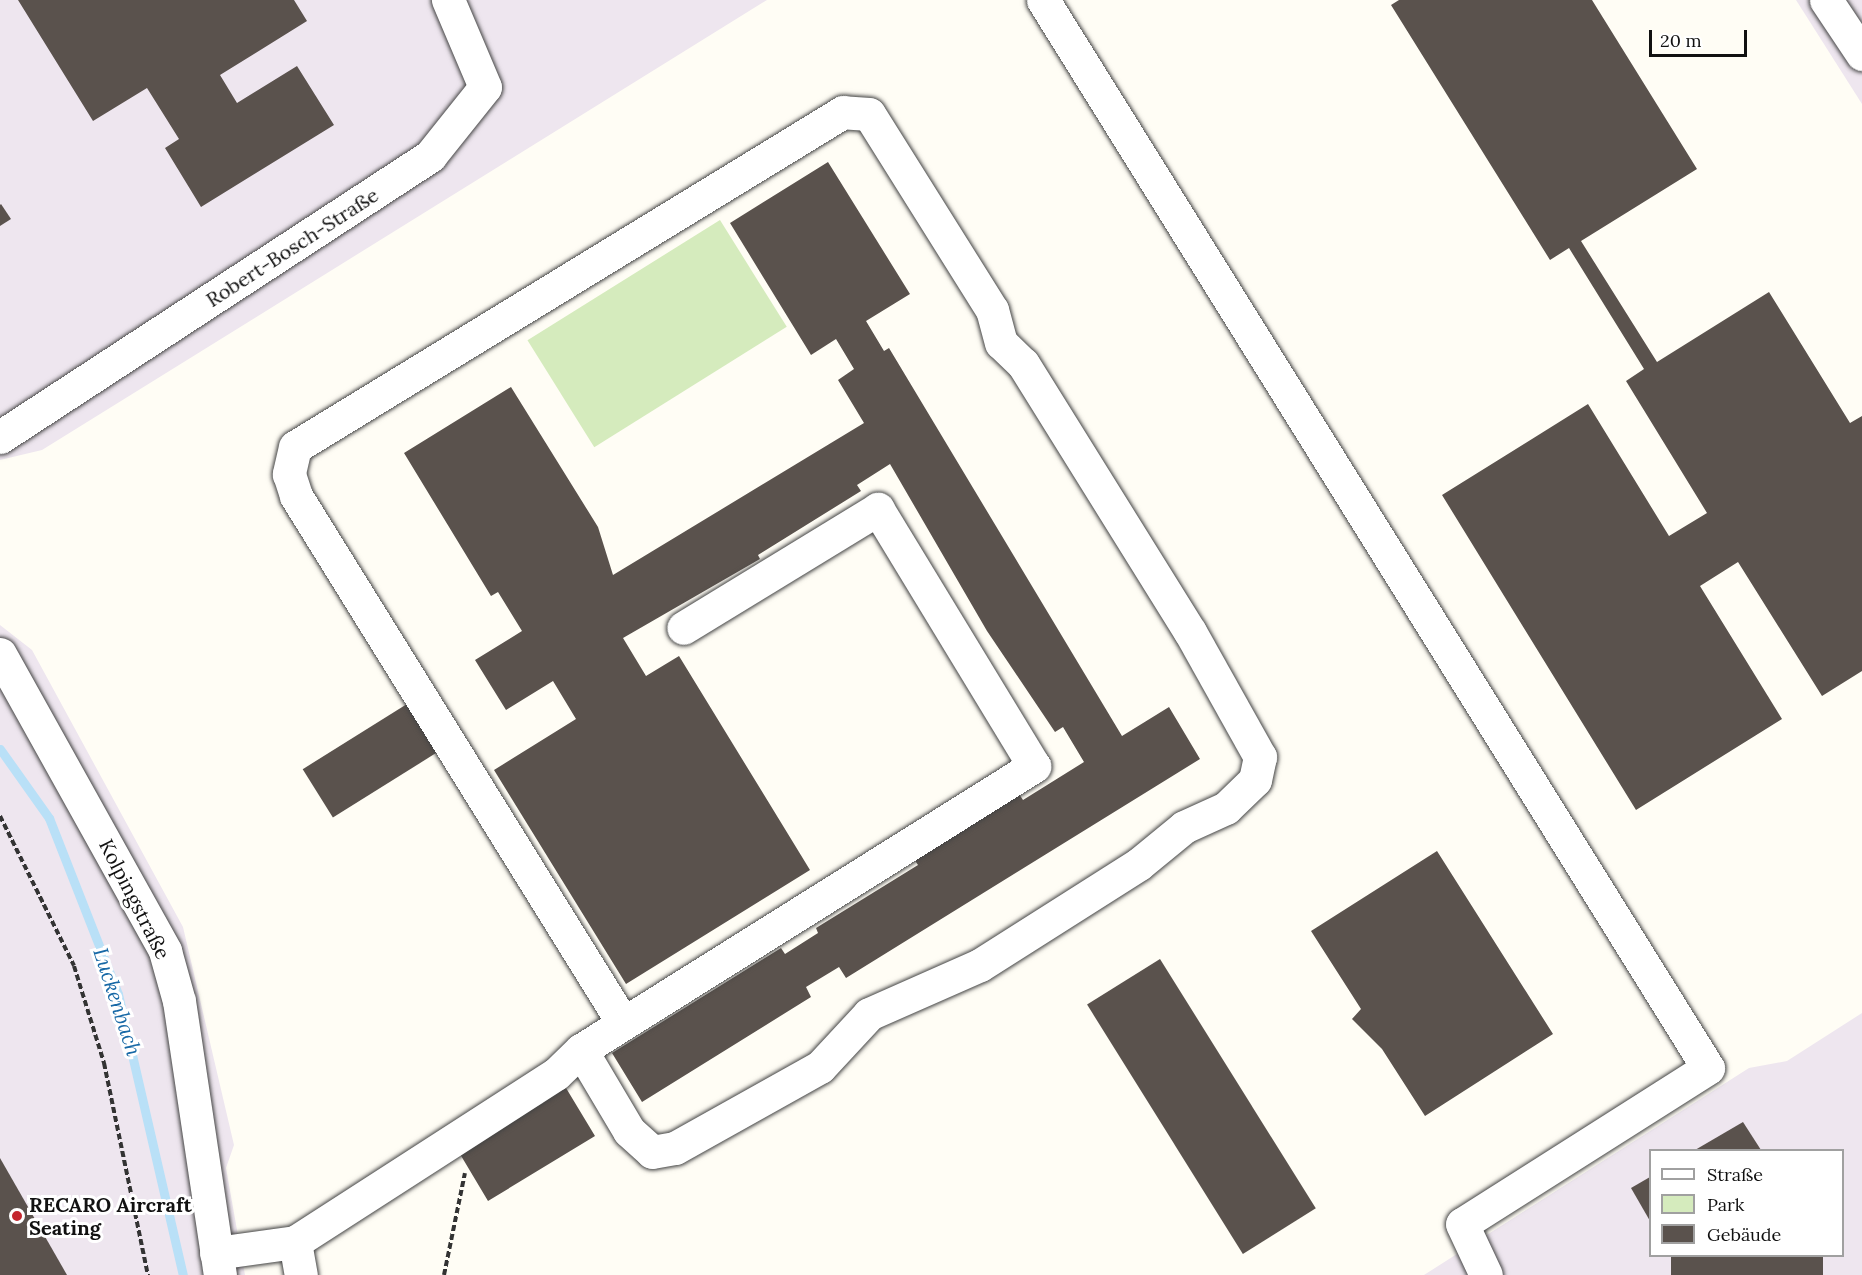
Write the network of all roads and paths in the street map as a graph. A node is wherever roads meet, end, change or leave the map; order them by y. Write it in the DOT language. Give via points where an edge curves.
graph roads {
  1 [pos="448,0"];
  2 [pos="1043,0"];
  3 [pos="1826,0"];
  4 [pos="1862,54"];
  5 [pos="0,437"];
  6 [pos="683,628"];
  7 [pos="0,654"];
  8 [pos="0,816"];
  9 [pos="623,1023"];
  10 [pos="581,1050"];
  11 [pos="467,1166"];
  12 [pos="295,1242"];
  13 [pos="218,1264"];
  14 [pos="148,1275"];
  15 [pos="301,1275"];
  16 [pos="444,1275"];
  17 [pos="1486,1275"];
  1 -- 5 [label="street, Robert-Bosch-Straße" via="485,87 430,156"];
  2 -- 17 [label="street" via="1708,1068 1462,1224"];
  3 -- 4 [label="street"];
  6 -- 9 [label="street" via="878,509 1034,766"];
  7 -- 13 [label="street, Kolpingstraße" via="165,951 179,1001"];
  8 -- 14 [label="path" via="74,966 104,1063"];
  9 -- 10 [label="street"];
  9 -- 10 [label="street" via="296,496 289,474 295,447 794,140 843,112 869,114 992,310 1001,343 1023,364 1190,632 1260,757 1255,780 1226,808 1184,827 1139,864 980,964 869,1014 820,1067 675,1148 652,1152 629,1131"];
  10 -- 12 [label="street" via="556,1074"];
  11 -- 16 [label="path"];
  12 -- 13 [label="street"];
  12 -- 15 [label="street"];
}
